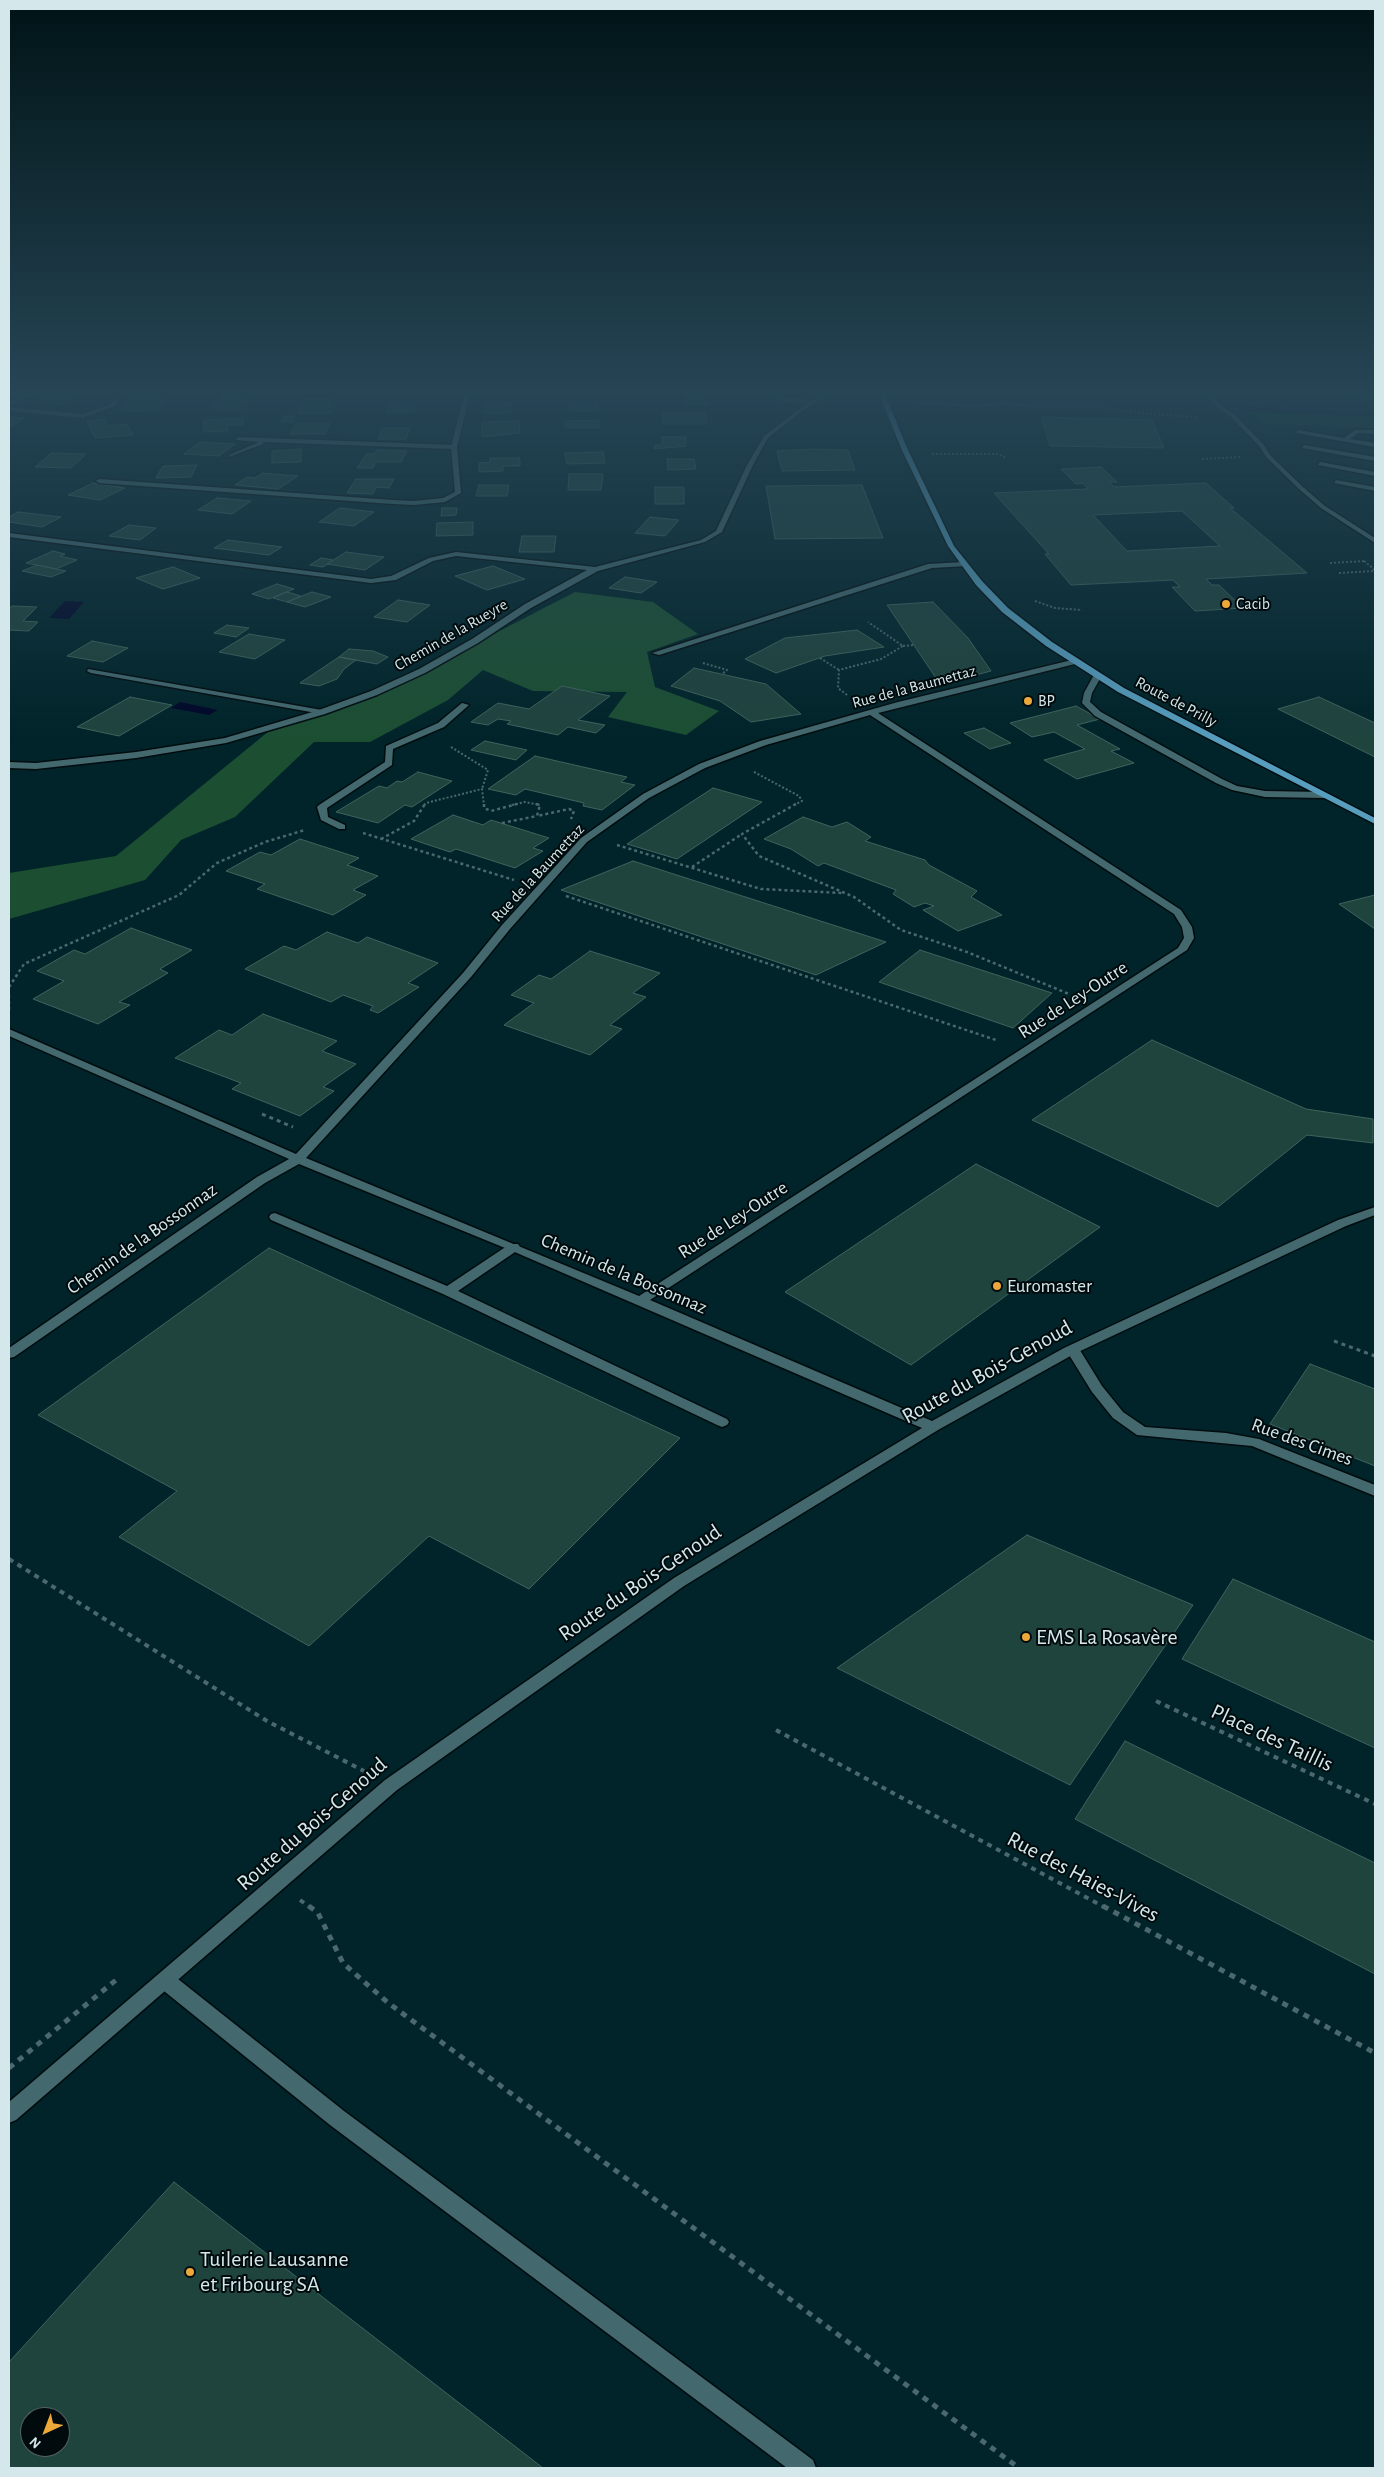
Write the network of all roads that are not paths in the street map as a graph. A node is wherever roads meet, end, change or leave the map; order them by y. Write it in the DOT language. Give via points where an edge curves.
graph roads {
  1 [pos="729,510"];
  2 [pos="933,510"];
  3 [pos="1326,510"];
  4 [pos="9,535"];
  5 [pos="1375,541"];
  6 [pos="964,564"];
  7 [pos="595,569"];
  8 [pos="656,654"];
  9 [pos="1076,661"];
  10 [pos="91,671"];
  11 [pos="1098,675"];
  12 [pos="465,706"];
  13 [pos="322,712"];
  14 [pos="872,712"];
  15 [pos="9,765"];
  16 [pos="1324,795"];
  17 [pos="1375,820"];
  18 [pos="342,827"];
  19 [pos="9,1032"];
  20 [pos="298,1159"];
  21 [pos="1375,1211"];
  22 [pos="275,1217"];
  23 [pos="514,1248"];
  24 [pos="448,1291"];
  25 [pos="640,1301"];
  26 [pos="1073,1350"];
  27 [pos="9,1354"];
  28 [pos="722,1422"];
  29 [pos="933,1427"];
  30 [pos="1375,1491"];
  31 [pos="166,1981"];
  32 [pos="9,2114"];
  33 [pos="805,2468"];
  1 -- 7 [label="street, Chemin de la Rueyre" via="719,532 702,541"];
  2 -- 6 [label="main road, Route de Prilly"];
  3 -- 5 [label="street"];
  4 -- 7 [label="street" via="371,581 393,578 432,559 456,554"];
  6 -- 8 [label="street" via="931,566"];
  6 -- 9 [label="main road, Route de Prilly" via="1005,610"];
  7 -- 13 [label="street, Chemin de la Rueyre" via="422,671"];
  9 -- 11 [label="main road, Route de Prilly"];
  9 -- 14 [label="street, Rue de la Baumettaz"];
  10 -- 13 [label="street"];
  11 -- 16 [label="main road, Route de Prilly"];
  11 -- 16 [label="street" via="1086,703 1098,714 1219,781 1265,794"];
  12 -- 18 [label="street" via="441,725 389,748 388,763 322,807 324,818"];
  13 -- 15 [label="street, Chemin de la Rueyre" via="226,740 136,755 36,766"];
  14 -- 20 [label="street, Rue de la Baumettaz" via="763,743 702,766 646,796 589,837"];
  14 -- 25 [label="street, Rue de Ley-Outre" via="1178,912 1189,938 1182,950"];
  16 -- 17 [label="main road, Route de Prilly"];
  19 -- 20 [label="street, Chemin de la Bossonnaz"];
  20 -- 23 [label="street, Chemin de la Bossonnaz"];
  20 -- 27 [label="street, Chemin de la Bossonnaz" via="261,1180"];
  21 -- 26 [label="street, Route du Bois-Genoud" via="1342,1223"];
  22 -- 24 [label="street"];
  23 -- 24 [label="street"];
  23 -- 25 [label="street, Chemin de la Bossonnaz"];
  24 -- 28 [label="street"];
  25 -- 29 [label="street, Chemin de la Bossonnaz"];
  26 -- 29 [label="street, Route du Bois-Genoud"];
  26 -- 30 [label="street, Rue des Cimes" via="1096,1389 1118,1415 1142,1432 1254,1442"];
  29 -- 31 [label="street, Route du Bois-Genoud" via="679,1582 391,1785"];
  31 -- 32 [label="street, Route du Bois-Genoud"];
  31 -- 33 [label="street" via="337,2118"];
}
